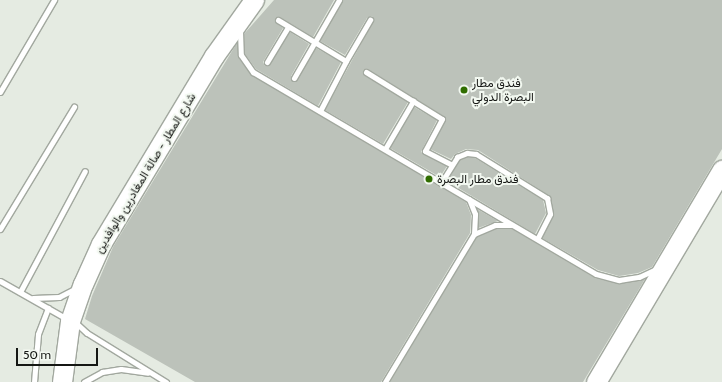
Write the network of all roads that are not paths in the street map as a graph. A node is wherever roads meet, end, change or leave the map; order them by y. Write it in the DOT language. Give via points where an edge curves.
graph roads {
  1 [pos="54,0"];
  2 [pos="339,0"];
  3 [pos="251,5"];
  4 [pos="278,20"];
  5 [pos="370,20"];
  6 [pos="288,26"];
  7 [pos="315,42"];
  8 [pos="346,61"];
  9 [pos="267,62"];
  10 [pos="366,72"];
  11 [pos="294,78"];
  12 [pos="0,92"];
  13 [pos="412,100"];
  14 [pos="74,107"];
  15 [pos="320,111"];
  16 [pos="385,149"];
  17 [pos="451,164"];
  18 [pos="722,170"];
  19 [pos="85,171"];
  20 [pos="442,183"];
  21 [pos="468,199"];
  22 [pos="514,225"];
  23 [pos="0,229"];
  24 [pos="474,234"];
  25 [pos="537,239"];
  26 [pos="666,262"];
  27 [pos="0,281"];
  28 [pos="83,284"];
  29 [pos="20,292"];
  30 [pos="31,298"];
  31 [pos="48,308"];
  32 [pos="71,320"];
  33 [pos="158,377"];
  34 [pos="34,382"];
  35 [pos="62,382"];
  36 [pos="84,382"];
  37 [pos="166,382"];
  38 [pos="385,382"];
  39 [pos="596,382"];
  1 -- 12 [label="lane"];
  2 -- 7 [label="lane"];
  3 -- 15 [label="lane" via="239,40 241,55 248,67"];
  3 -- 28 [label="highway, شارع المطار - صالة المغادرين والوافدين" via="214,56 120,210"];
  4 -- 6 [label="lane"];
  5 -- 8 [label="lane"];
  6 -- 7 [label="lane"];
  6 -- 9 [label="lane"];
  7 -- 8 [label="lane"];
  7 -- 11 [label="lane"];
  8 -- 15 [label="lane"];
  10 -- 13 [label="lane"];
  13 -- 16 [label="lane"];
  13 -- 17 [label="lane" via="442,119 425,151"];
  14 -- 23 [label="lane"];
  15 -- 16 [label="lane"];
  16 -- 20 [label="lane"];
  17 -- 20 [label="lane"];
  17 -- 25 [label="lane" via="461,155 476,154 547,198 550,214"];
  18 -- 26 [label="highway"];
  19 -- 29 [label="lane"];
  20 -- 21 [label="lane"];
  21 -- 22 [label="lane"];
  21 -- 24 [label="lane" via="475,214"];
  22 -- 24 [label="lane" via="495,225"];
  22 -- 25 [label="lane"];
  24 -- 38 [label="lane"];
  25 -- 26 [label="lane" via="596,274 610,279 639,277"];
  26 -- 39 [label="highway"];
  27 -- 29 [label="lane"];
  28 -- 30 [label="lane" via="59,297"];
  28 -- 32 [label="highway, شارع المطار - صالة المغادرين والوافدين"];
  29 -- 30 [label="lane"];
  30 -- 31 [label="lane"];
  31 -- 32 [label="lane"];
  31 -- 34 [label="lane" via="38,334"];
  32 -- 33 [label="lane" via="87,333"];
  32 -- 35 [label="highway, شارع المطار - صالة المغادرين والوافدين"];
  33 -- 36 [label="lane" via="140,370 121,369 102,372"];
  33 -- 37 [label="lane"];
}
